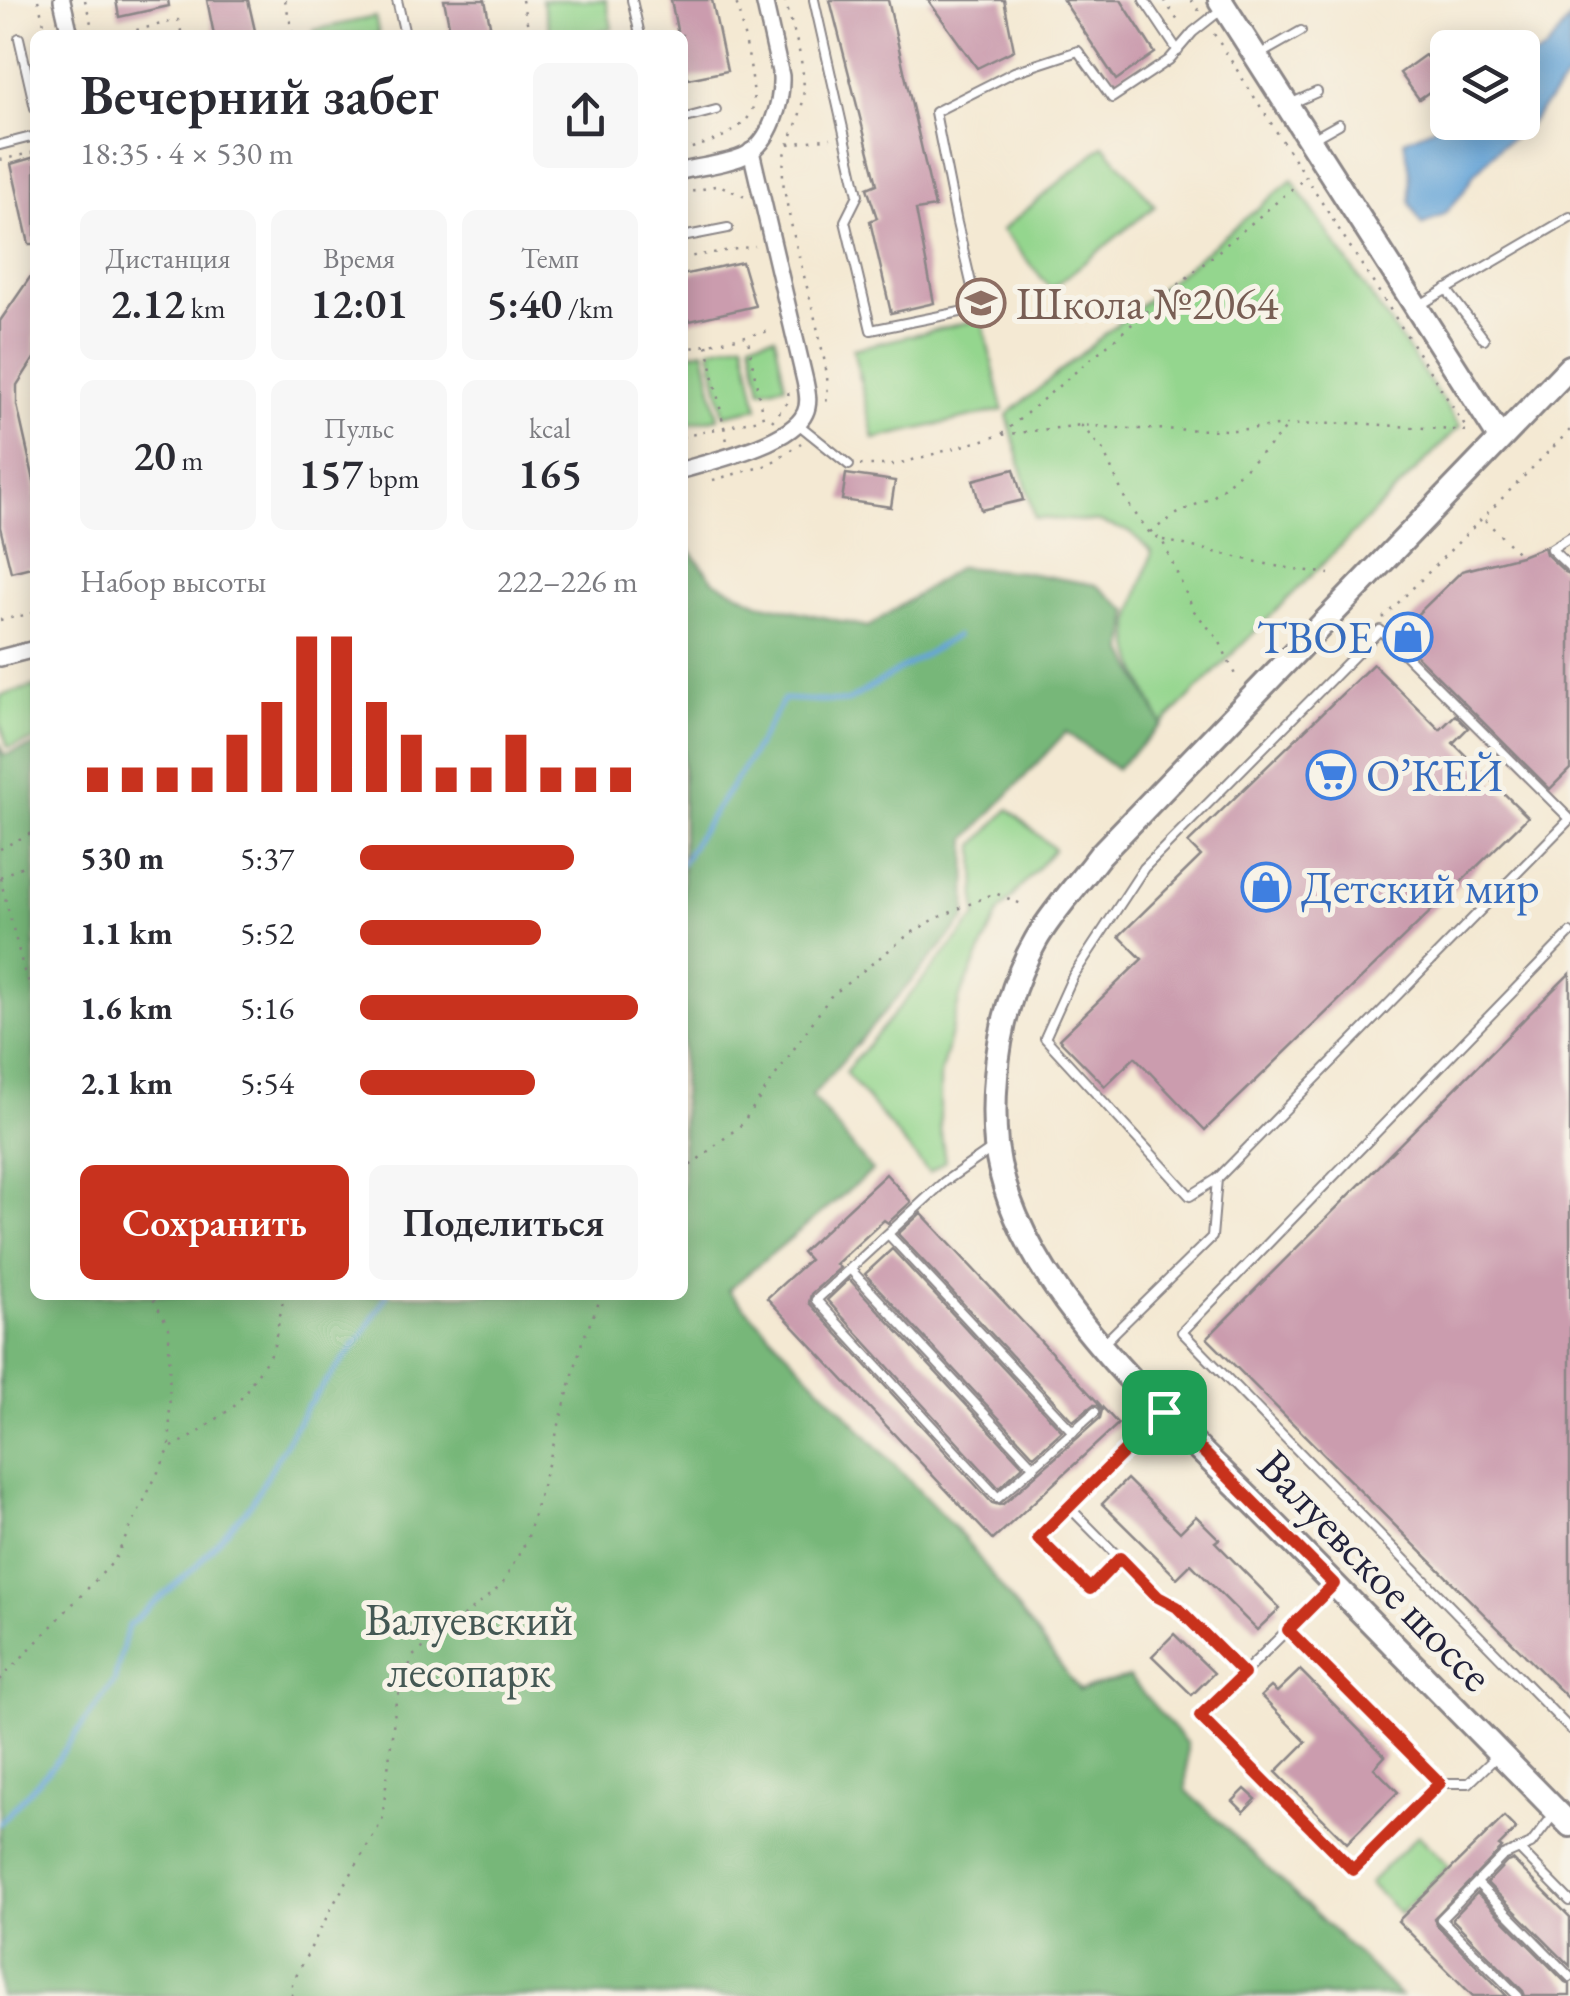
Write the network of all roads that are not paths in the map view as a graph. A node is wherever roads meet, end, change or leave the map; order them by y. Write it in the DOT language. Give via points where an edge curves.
graph roads {
  1 [pos="62,0"];
  2 [pos="397,0"];
  3 [pos="632,0"];
  4 [pos="764,0"];
  5 [pos="814,0"];
  6 [pos="1144,0"];
  7 [pos="1217,10"];
  8 [pos="69,30"];
  9 [pos="404,30"];
  10 [pos="639,30"];
  11 [pos="1301,31"];
  12 [pos="19,38"];
  13 [pos="1178,50"];
  14 [pos="1256,57"];
  15 [pos="30,86"];
  16 [pos="1317,92"];
  17 [pos="1287,106"];
  18 [pos="716,110"];
  19 [pos="688,117"];
  20 [pos="1339,124"];
  21 [pos="30,137"];
  22 [pos="1310,140"];
  23 [pos="0,145"];
  24 [pos="751,151"];
  25 [pos="688,169"];
  26 [pos="1570,217"];
  27 [pos="728,228"];
  28 [pos="688,236"];
  29 [pos="1446,289"];
  30 [pos="1416,307"];
  31 [pos="1484,339"];
  32 [pos="1570,367"];
  33 [pos="798,424"];
  34 [pos="1500,438"];
  35 [pos="849,464"];
  36 [pos="688,468"];
  37 [pos="1570,537"];
  38 [pos="1570,566"];
  39 [pos="30,650"];
  40 [pos="0,658"];
  41 [pos="1570,819"];
  42 [pos="1570,932"];
  43 [pos="996,1145"];
  44 [pos="1217,1179"];
  45 [pos="888,1234"];
  46 [pos="850,1269"];
  47 [pos="1101,1346"];
  48 [pos="1096,1412"];
  49 [pos="1164,1412"];
  50 [pos="1073,1432"];
  51 [pos="1034,1466"];
  52 [pos="1069,1507"];
  53 [pos="1120,1558"];
  54 [pos="1334,1584"];
  55 [pos="1288,1630"];
  56 [pos="1244,1674"];
  57 [pos="1570,1730"];
  58 [pos="1499,1754"];
  59 [pos="1440,1783"];
  60 [pos="1563,1819"];
  61 [pos="1519,1849"];
  62 [pos="1477,1883"];
  63 [pos="1570,1901"];
  64 [pos="1570,1977"];
  65 [pos="1518,1996"];
  1 -- 8 [label="street"];
  2 -- 9 [label="lane"];
  3 -- 10 [label="lane"];
  4 -- 24 [label="street" via="782,88 773,121"];
  5 -- 13 [label="lane" via="858,195 845,222 871,330 966,311 975,300 935,112 1014,72 1078,51 1112,98"];
  6 -- 13 [label="lane"];
  7 -- 13 [label="lane"];
  7 -- 14 [label="main road"];
  11 -- 14 [label="lane"];
  12 -- 15 [label="lane"];
  14 -- 17 [label="main road"];
  16 -- 17 [label="lane"];
  17 -- 22 [label="main road"];
  18 -- 19 [label="lane"];
  20 -- 22 [label="lane"];
  21 -- 23 [label="lane"];
  22 -- 30 [label="main road"];
  24 -- 25 [label="street"];
  24 -- 33 [label="street" via="806,381 808,400"];
  26 -- 29 [label="lane"];
  27 -- 28 [label="lane"];
  29 -- 30 [label="lane"];
  29 -- 31 [label="lane"];
  30 -- 34 [label="main road"];
  32 -- 34 [label="main road, Валуевское шоссе"];
  33 -- 35 [label="lane"];
  33 -- 36 [label="street" via="769,442"];
  34 -- 43 [label="main road, Валуевское шоссе" via="1100,856 1037,938 1001,1037"];
  37 -- 38 [label="lane" via="1551,548"];
  39 -- 40 [label="street"];
  41 -- 44 [label="lane"];
  41 -- 44 [label="lane" via="1380,630 1144,868 1073,976 1046,1038 1190,1196"];
  42 -- 57 [label="lane" via="1182,1332"];
  43 -- 45 [label="lane"];
  43 -- 47 [label="main road, Валуевское шоссе" via="1026,1236 1061,1298"];
  44 -- 47 [label="lane" via="1212,1238"];
  45 -- 46 [label="lane"];
  45 -- 50 [label="lane"];
  46 -- 51 [label="lane"];
  46 -- 51 [label="lane" via="816,1300 998,1498"];
  47 -- 49 [label="main road, Валуевское шоссе"];
  48 -- 50 [label="lane"];
  49 -- 52 [label="lane"];
  49 -- 54 [label="main road, Валуевское шоссе"];
  50 -- 51 [label="lane"];
  52 -- 53 [label="lane"];
  52 -- 53 [label="lane" via="1038,1538 1090,1589"];
  53 -- 56 [label="lane"];
  54 -- 55 [label="lane"];
  54 -- 58 [label="main road, Валуевское шоссе"];
  55 -- 56 [label="lane"];
  55 -- 59 [label="lane"];
  56 -- 59 [label="lane" via="1200,1716 1353,1870"];
  58 -- 59 [label="lane" via="1469,1783"];
  58 -- 60 [label="main road, Валуевское шоссе"];
  60 -- 61 [label="lane"];
  61 -- 62 [label="lane"];
  61 -- 63 [label="lane"];
  62 -- 64 [label="lane"];
  62 -- 65 [label="lane" via="1441,1919"];
}
